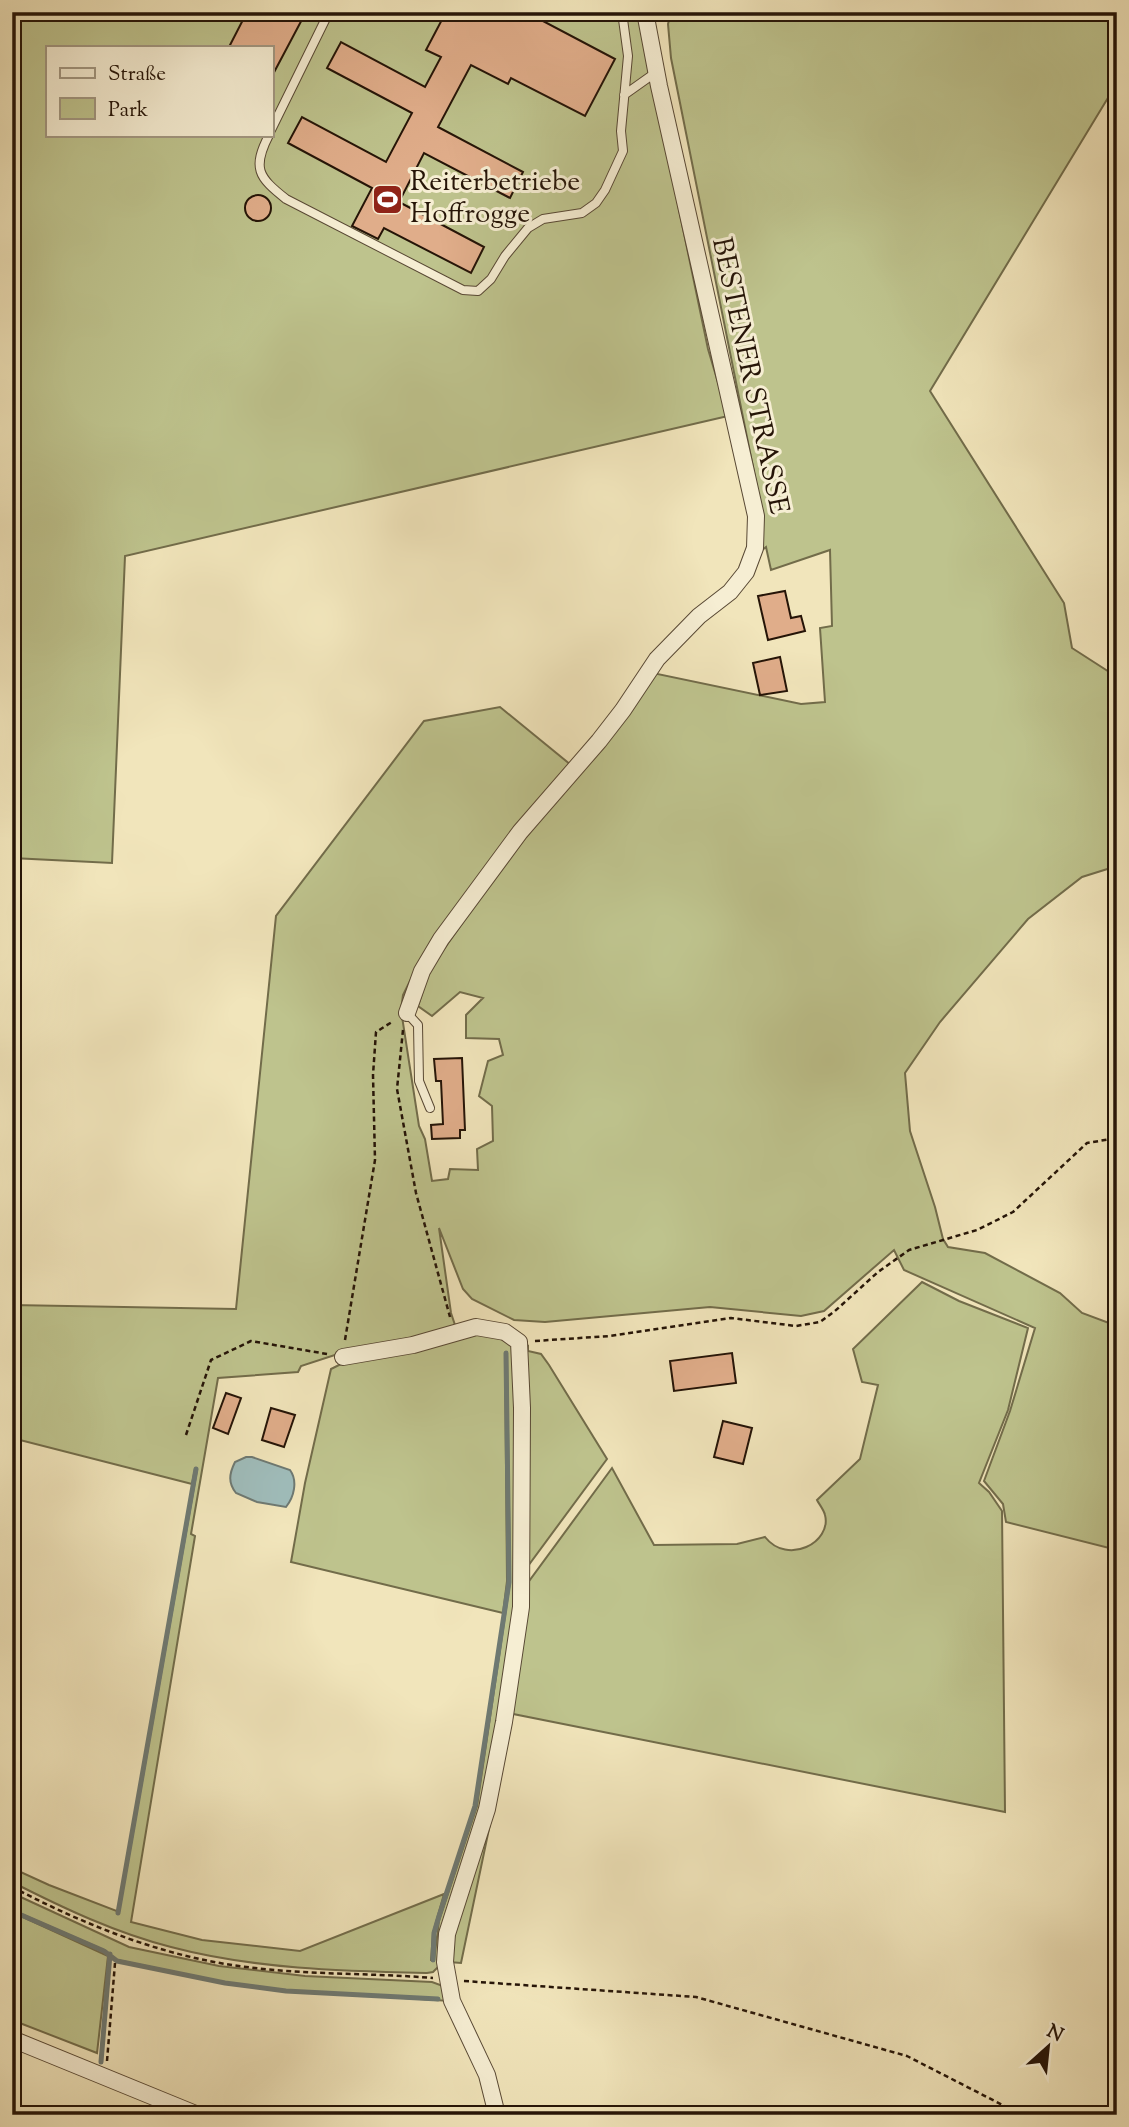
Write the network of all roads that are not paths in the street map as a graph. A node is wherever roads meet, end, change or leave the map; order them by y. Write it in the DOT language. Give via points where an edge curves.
graph roads {
  1 [pos="329,12"];
  2 [pos="622,12"];
  3 [pos="645,12"];
  4 [pos="656,72"];
  5 [pos="624,95"];
  6 [pos="273,126"];
  7 [pos="268,136"];
  8 [pos="407,1013"];
  9 [pos="430,1108"];
  10 [pos="343,1357"];
  11 [pos="12,2040"];
  12 [pos="198,2115"];
  13 [pos="497,2115"];
  1 -- 6 [label="lane"];
  2 -- 5 [label="lane" via="628,56"];
  3 -- 4 [label="street, BESTENER STRASSE"];
  4 -- 5 [label="lane"];
  4 -- 8 [label="street, BESTENER STRASSE" via="753,504 755,548 746,572 730,592 657,659 623,710 520,832 422,971"];
  5 -- 7 [label="lane" via="623,151 596,203 582,213 542,219 528,228 478,291 463,290 286,199 266,183 258,168 259,153"];
  8 -- 9 [label="lane" via="418,1025 419,1082"];
  10 -- 13 [label="street" via="413,1345 465,1328 487,1327 519,1342 521,1607 487,1809 447,1934 445,1962 453,2001 487,2075"];
  11 -- 12 [label="street"];
}
